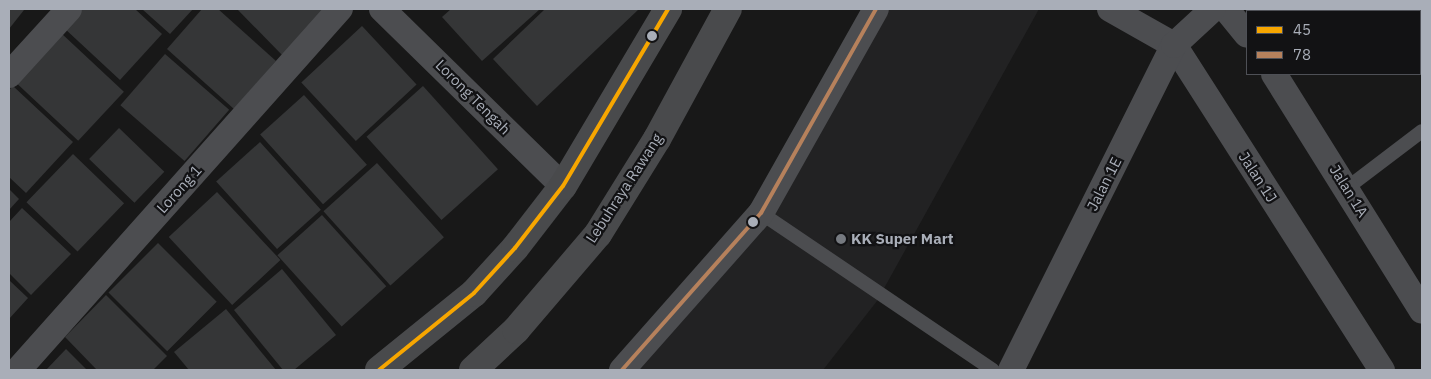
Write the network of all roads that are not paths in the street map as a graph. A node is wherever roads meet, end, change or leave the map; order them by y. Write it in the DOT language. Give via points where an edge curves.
graph roads {
  1 [pos="69,9"];
  2 [pos="340,9"];
  3 [pos="382,9"];
  4 [pos="668,9"];
  5 [pos="728,9"];
  6 [pos="876,9"];
  7 [pos="1110,9"];
  8 [pos="1213,9"];
  9 [pos="1226,9"];
  10 [pos="1246,34"];
  11 [pos="1174,45"];
  12 [pos="9,75"];
  13 [pos="1275,75"];
  14 [pos="1422,131"];
  15 [pos="563,186"];
  16 [pos="1347,188"];
  17 [pos="761,213"];
  18 [pos="1422,310"];
  19 [pos="18,370"];
  20 [pos="379,370"];
  21 [pos="473,370"];
  22 [pos="622,370"];
  23 [pos="993,370"];
  24 [pos="1011,370"];
  25 [pos="1382,370"];
  1 -- 12 [label="street"];
  2 -- 19 [label="street, Lorong 1"];
  3 -- 15 [label="street, Lorong Tengah"];
  4 -- 15 [label="main road"];
  5 -- 21 [label="main road, Lebuhraya Rawang" via="657,139 598,234 516,330"];
  6 -- 17 [label="street"];
  7 -- 11 [label="street, Jalan 1J"];
  8 -- 11 [label="street, Jalan 1E"];
  9 -- 10 [label="street"];
  11 -- 24 [label="street, Jalan 1E"];
  11 -- 25 [label="street, Jalan 1J"];
  13 -- 16 [label="street, Jalan 1A"];
  14 -- 16 [label="lane"];
  15 -- 20 [label="main road" via="515,248 474,292"];
  16 -- 18 [label="street, Jalan 1A"];
  17 -- 22 [label="street"];
  17 -- 23 [label="lane"];
}
